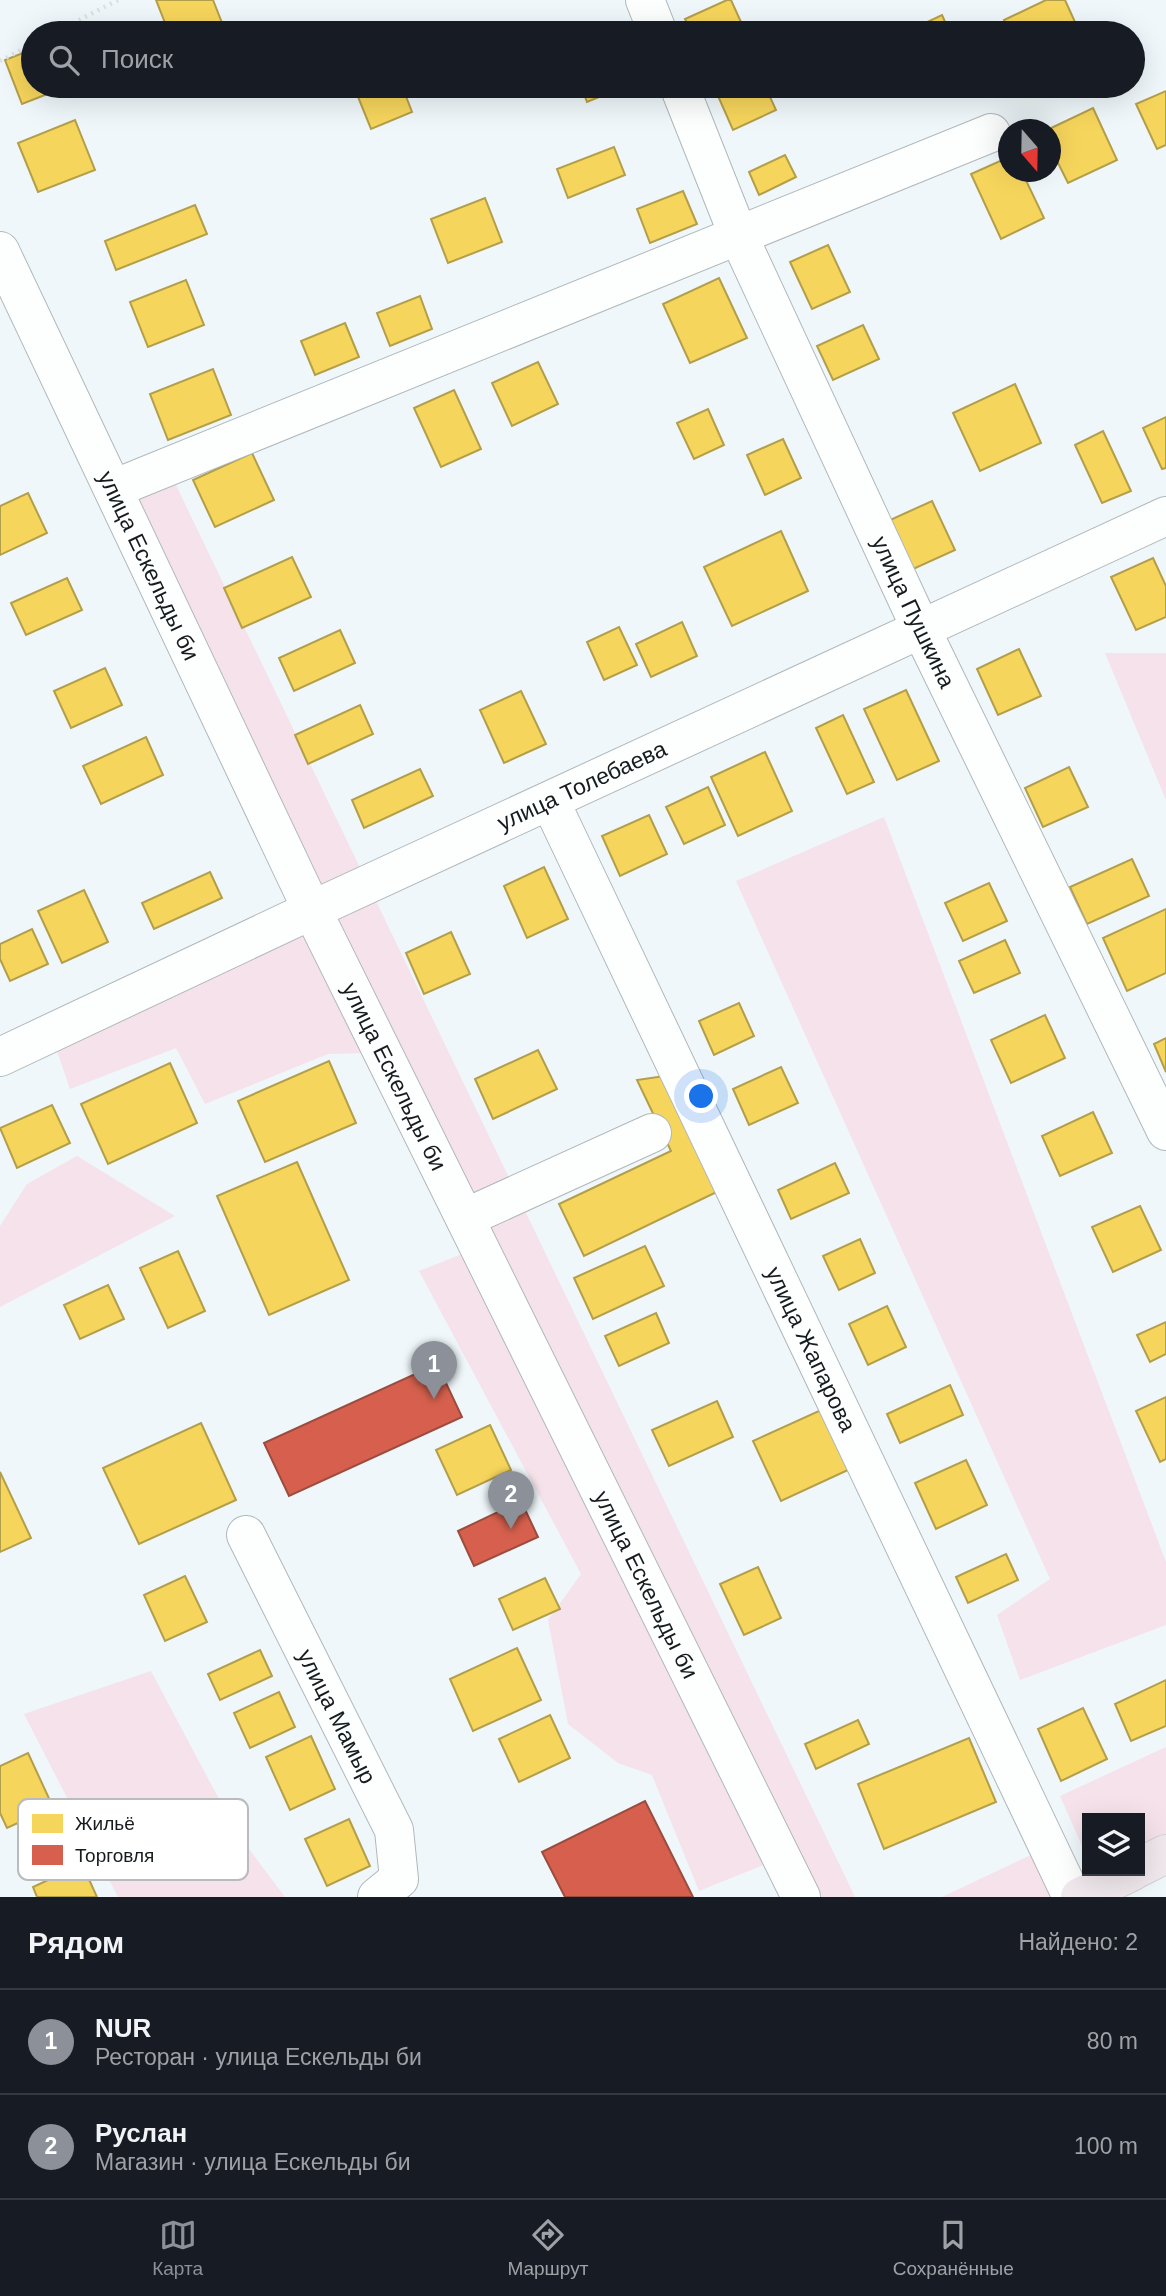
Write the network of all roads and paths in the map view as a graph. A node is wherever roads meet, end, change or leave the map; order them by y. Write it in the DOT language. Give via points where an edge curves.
graph roads {
  1 [pos="118,0"];
  2 [pos="645,0"];
  3 [pos="77,21"];
  4 [pos="654,21"];
  5 [pos="21,50"];
  6 [pos="0,61"];
  7 [pos="684,98"];
  8 [pos="991,133"];
  9 [pos="739,237"];
  10 [pos="0,251"];
  11 [pos="113,489"];
  12 [pos="1166,516"];
  13 [pos="921,629"];
  14 [pos="550,801"];
  15 [pos="312,910"];
  16 [pos="0,1057"];
  17 [pos="1166,1131"];
  18 [pos="652,1133"];
  19 [pos="465,1219"];
  20 [pos="246,1535"];
  21 [pos="1166,1854"];
  22 [pos="1145,1864"];
  23 [pos="1123,1876"];
  24 [pos="377,1897"];
  25 [pos="801,1897"];
  26 [pos="1072,1897"];
  27 [pos="1080,1897"];
  1 -- 3 [label="path"];
  2 -- 4 [label="street"];
  5 -- 6 [label="path"];
  7 -- 9 [label="street, улица Пушкина"];
  8 -- 9 [label="street"];
  9 -- 11 [label="street"];
  9 -- 13 [label="street, улица Пушкина"];
  10 -- 11 [label="street, улица Ескельды би"];
  11 -- 15 [label="street, улица Ескельды би"];
  12 -- 13 [label="street, улица Толебаева"];
  13 -- 14 [label="street, улица Толебаева"];
  13 -- 17 [label="street, улица Пушкина"];
  14 -- 15 [label="street, улица Толебаева"];
  14 -- 26 [label="street, улица Жапарова"];
  15 -- 16 [label="street, улица Толебаева"];
  15 -- 19 [label="street, улица Ескельды би"];
  18 -- 19 [label="street"];
  19 -- 25 [label="street, улица Ескельды би"];
  20 -- 24 [label="street, улица Мамыр" via="394,1830 398,1879"];
  21 -- 22 [label="main road"];
  23 -- 27 [label="main road"];
}
